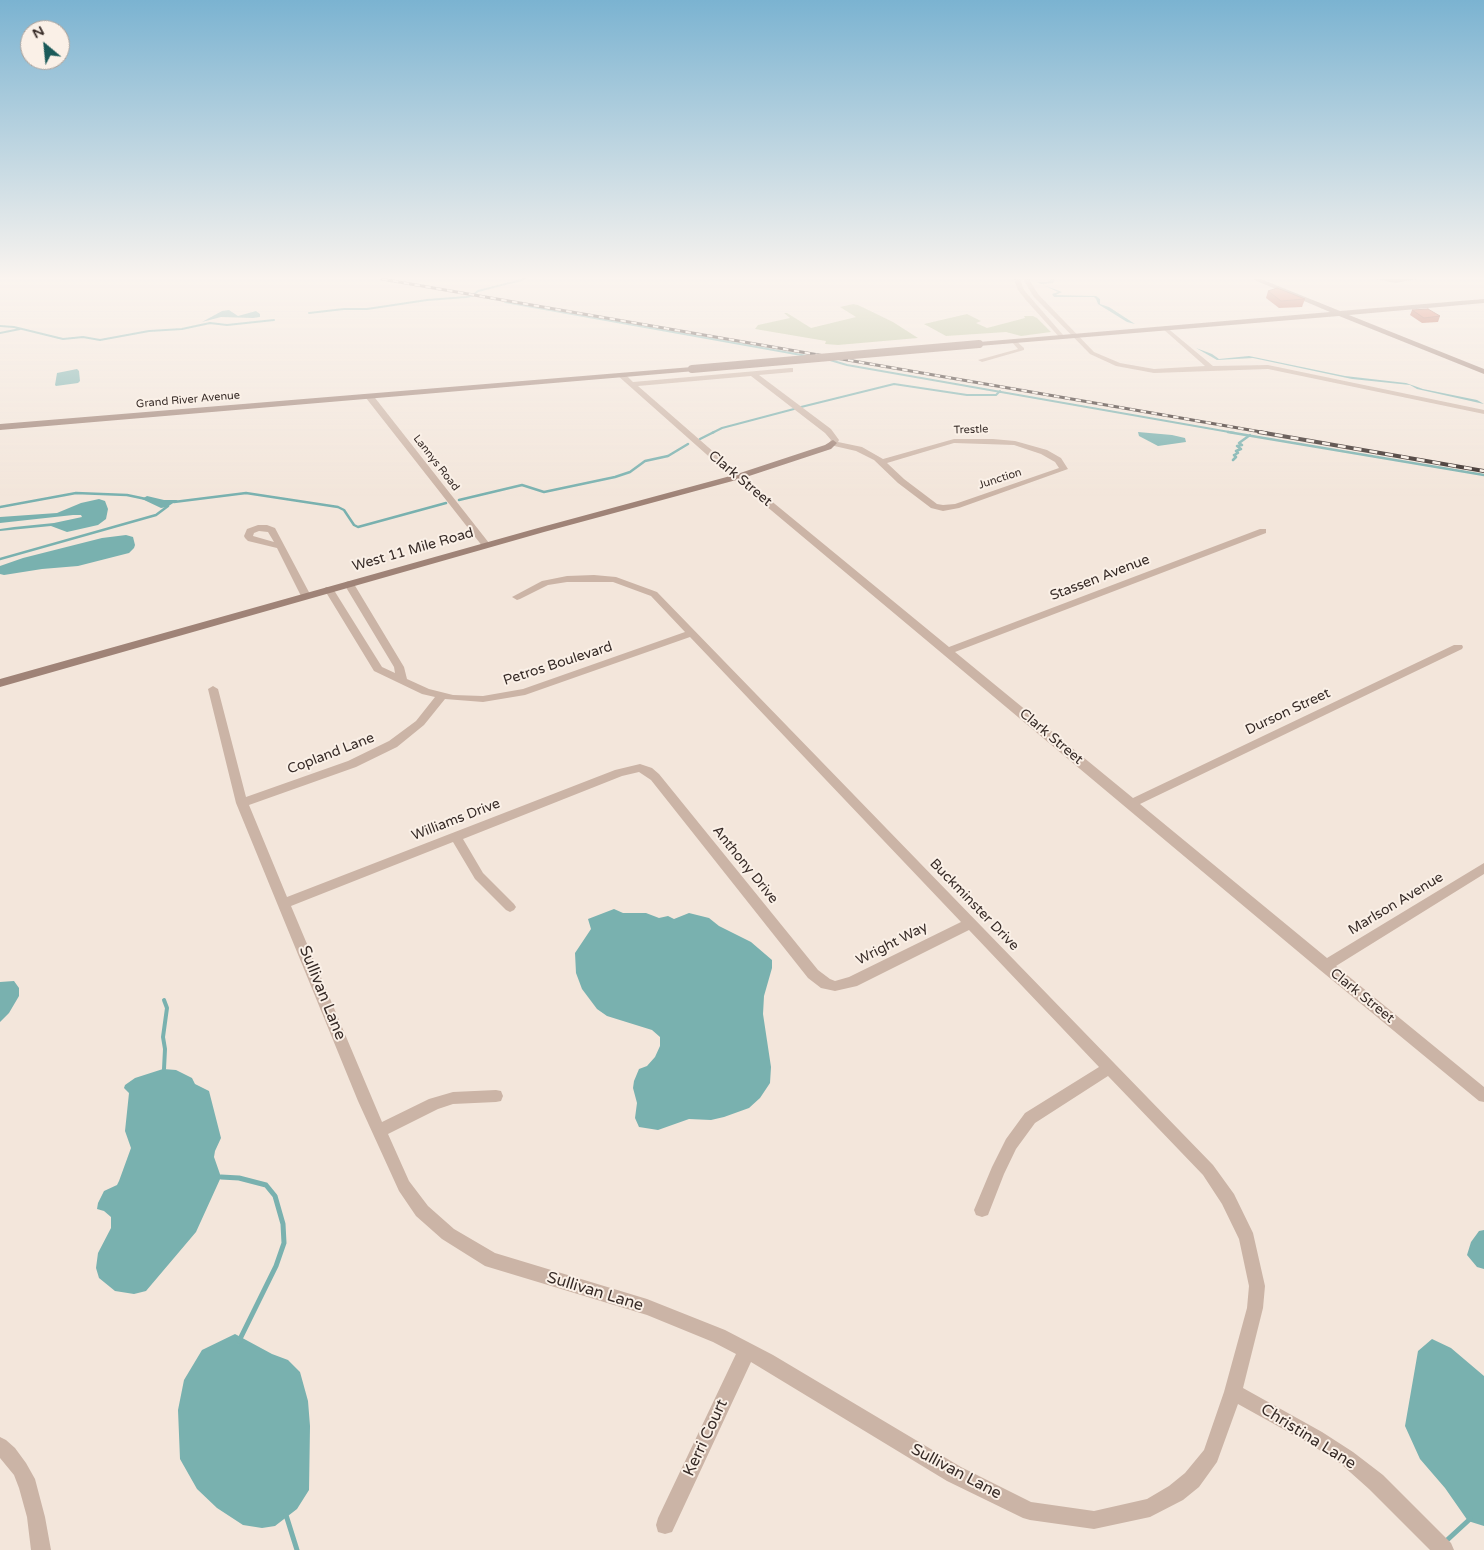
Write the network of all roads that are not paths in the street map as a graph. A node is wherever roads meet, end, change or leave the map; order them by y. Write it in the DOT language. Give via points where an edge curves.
graph roads {
  1 [pos="891,351"];
  2 [pos="1015,351"];
  3 [pos="1089,351"];
  4 [pos="1192,351"];
  5 [pos="1432,351"];
  6 [pos="982,360"];
  7 [pos="1211,368"];
  8 [pos="790,370"];
  9 [pos="1484,372"];
  10 [pos="753,374"];
  11 [pos="622,375"];
  12 [pos="632,384"];
  13 [pos="369,396"];
  14 [pos="1484,412"];
  15 [pos="0,427"];
  16 [pos="833,443"];
  17 [pos="882,462"];
  18 [pos="1060,462"];
  19 [pos="737,477"];
  20 [pos="1262,531"];
  21 [pos="486,545"];
  22 [pos="280,546"];
  23 [pos="349,584"];
  24 [pos="329,589"];
  25 [pos="306,596"];
  26 [pos="517,597"];
  27 [pos="375,627"];
  28 [pos="354,633"];
  29 [pos="693,633"];
  30 [pos="1458,647"];
  31 [pos="948,651"];
  32 [pos="402,680"];
  33 [pos="0,683"];
  34 [pos="212,689"];
  35 [pos="442,696"];
  36 [pos="640,768"];
  37 [pos="242,803"];
  38 [pos="1131,804"];
  39 [pos="455,836"];
  40 [pos="1484,868"];
  41 [pos="284,903"];
  42 [pos="510,907"];
  43 [pos="971,923"];
  44 [pos="1325,966"];
  45 [pos="826,984"];
  46 [pos="1109,1068"];
  47 [pos="496,1096"];
  48 [pos="1484,1096"];
  49 [pos="379,1131"];
  50 [pos="982,1210"];
  51 [pos="747,1352"];
  52 [pos="1233,1392"];
  53 [pos="0,1446"];
  54 [pos="665,1525"];
  55 [pos="41,1550"];
  56 [pos="1444,1550"];
  1 -- 11 [label="main road, Grand River Avenue, bridge"];
  2 -- 6 [label="street"];
  3 -- 7 [label="street" via="1103,360 1154,371"];
  4 -- 7 [label="street"];
  5 -- 9 [label="main road"];
  7 -- 14 [label="street" via="1268,367"];
  8 -- 10 [label="street"];
  10 -- 12 [label="street"];
  10 -- 16 [label="street" via="828,431 833,436"];
  11 -- 12 [label="street, Clark Street"];
  11 -- 13 [label="main road, Grand River Avenue"];
  12 -- 19 [label="street, Clark Street"];
  13 -- 15 [label="main road, Grand River Avenue"];
  13 -- 21 [label="street, Lannys Road"];
  16 -- 17 [label="street" via="859,449"];
  16 -- 19 [label="main road, West 11 Mile Road"];
  17 -- 18 [label="street, Trestle" via="947,443 971,440 1030,447"];
  17 -- 18 [label="street, Junction" via="901,482 934,506 943,508 1061,471 1064,469"];
  19 -- 21 [label="main road, West 11 Mile Road"];
  19 -- 31 [label="street, Clark Street"];
  20 -- 31 [label="street, Stassen Avenue"];
  21 -- 23 [label="main road, West 11 Mile Road"];
  22 -- 25 [label="street"];
  23 -- 24 [label="main road, West 11 Mile Road"];
  23 -- 27 [label="street"];
  24 -- 25 [label="main road, West 11 Mile Road"];
  24 -- 28 [label="street, Petros Boulevard"];
  25 -- 33 [label="main road, West 11 Mile Road"];
  26 -- 29 [label="street, Buckminster Drive" via="545,583 567,579 613,579 654,594"];
  27 -- 28 [label="street"];
  27 -- 32 [label="street" via="399,667"];
  28 -- 32 [label="street, Petros Boulevard" via="378,669"];
  29 -- 35 [label="street, Petros Boulevard" via="524,692 483,699"];
  29 -- 43 [label="street, Buckminster Drive"];
  30 -- 38 [label="street, Durson Street"];
  31 -- 38 [label="street, Clark Street"];
  32 -- 35 [label="street, Petros Boulevard"];
  34 -- 37 [label="street, Sullivan Lane"];
  35 -- 37 [label="street, Copland Lane" via="420,723 393,744 352,764"];
  36 -- 39 [label="street, Williams Drive" via="624,771"];
  36 -- 45 [label="street, Anthony Drive" via="655,777 813,974"];
  37 -- 41 [label="street, Sullivan Lane"];
  38 -- 44 [label="street, Clark Street"];
  39 -- 41 [label="street, Williams Drive"];
  39 -- 42 [label="street" via="479,876"];
  40 -- 44 [label="street, Marlson Avenue"];
  41 -- 49 [label="street, Sullivan Lane"];
  43 -- 45 [label="street, Wright Way" via="852,982 835,986"];
  43 -- 46 [label="street, Buckminster Drive"];
  44 -- 48 [label="street, Clark Street"];
  46 -- 50 [label="street" via="1030,1118 1011,1144"];
  46 -- 52 [label="street, Buckminster Drive" via="1208,1170 1228,1199 1247,1238 1253,1262 1255,1308"];
  47 -- 49 [label="street" via="453,1098"];
  49 -- 51 [label="street, Sullivan Lane" via="404,1186 422,1211 473,1250 516,1269 646,1307 718,1336"];
  51 -- 52 [label="street, Sullivan Lane" via="954,1474 1030,1511 1094,1520 1150,1508 1192,1480 1211,1456"];
  51 -- 54 [label="street, Kerri Court"];
  52 -- 56 [label="street, Christina Lane" via="1347,1458 1376,1482"];
  53 -- 55 [label="street" via="20,1469 28,1486"];
}
